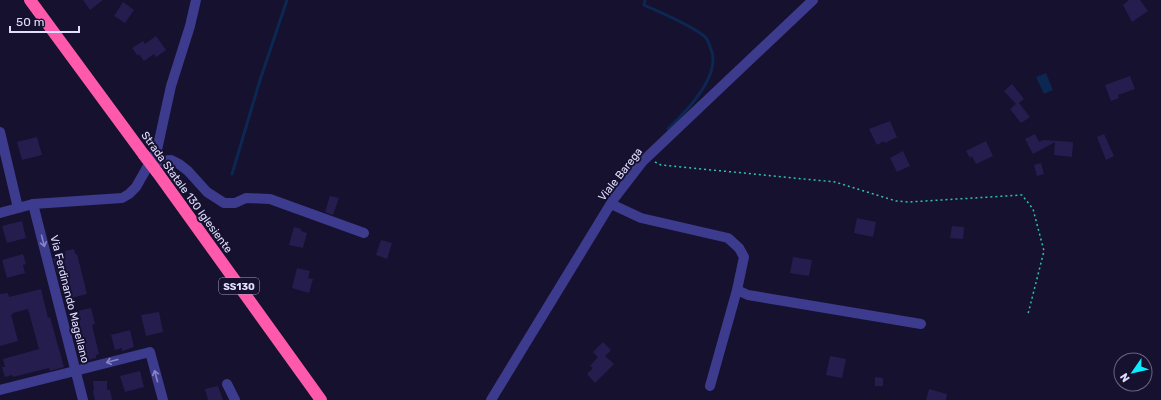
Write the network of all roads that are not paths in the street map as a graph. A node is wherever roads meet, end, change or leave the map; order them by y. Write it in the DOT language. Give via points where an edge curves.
graph roads {
  1 [pos="30,0"];
  2 [pos="196,0"];
  3 [pos="813,0"];
  4 [pos="0,132"];
  5 [pos="149,156"];
  6 [pos="33,204"];
  7 [pos="610,204"];
  8 [pos="18,208"];
  9 [pos="0,212"];
  10 [pos="364,233"];
  11 [pos="737,290"];
  12 [pos="921,324"];
  13 [pos="75,371"];
  14 [pos="227,384"];
  15 [pos="710,386"];
  16 [pos="0,390"];
  17 [pos="83,400"];
  18 [pos="162,400"];
  19 [pos="235,400"];
  20 [pos="321,400"];
  21 [pos="491,400"];
  1 -- 5 [label="highway, Strada Statale 130 Iglesiente / SS130"];
  2 -- 5 [label="street" via="171,86 157,150"];
  3 -- 7 [label="street, Viale Barega" via="646,157"];
  4 -- 8 [label="street"];
  5 -- 6 [label="street" via="136,187 122,198"];
  5 -- 10 [label="street" via="179,164 206,192 224,203 235,203 246,198 270,200"];
  5 -- 20 [label="highway, Strada Statale 130 Iglesiente / SS130, bridge" via="157,172"];
  6 -- 8 [label="street"];
  6 -- 13 [label="street, Via Ferdinando Magellano, one-way"];
  7 -- 11 [label="street" via="641,218 728,238 744,256"];
  7 -- 21 [label="street, Viale Barega"];
  8 -- 9 [label="street"];
  11 -- 12 [label="street" via="748,295"];
  11 -- 15 [label="street"];
  13 -- 16 [label="street"];
  13 -- 17 [label="street, Via Ferdinando Magellano"];
  18 -- 13 [label="street, one-way" via="150,352"];
  14 -- 19 [label="street"];
}
